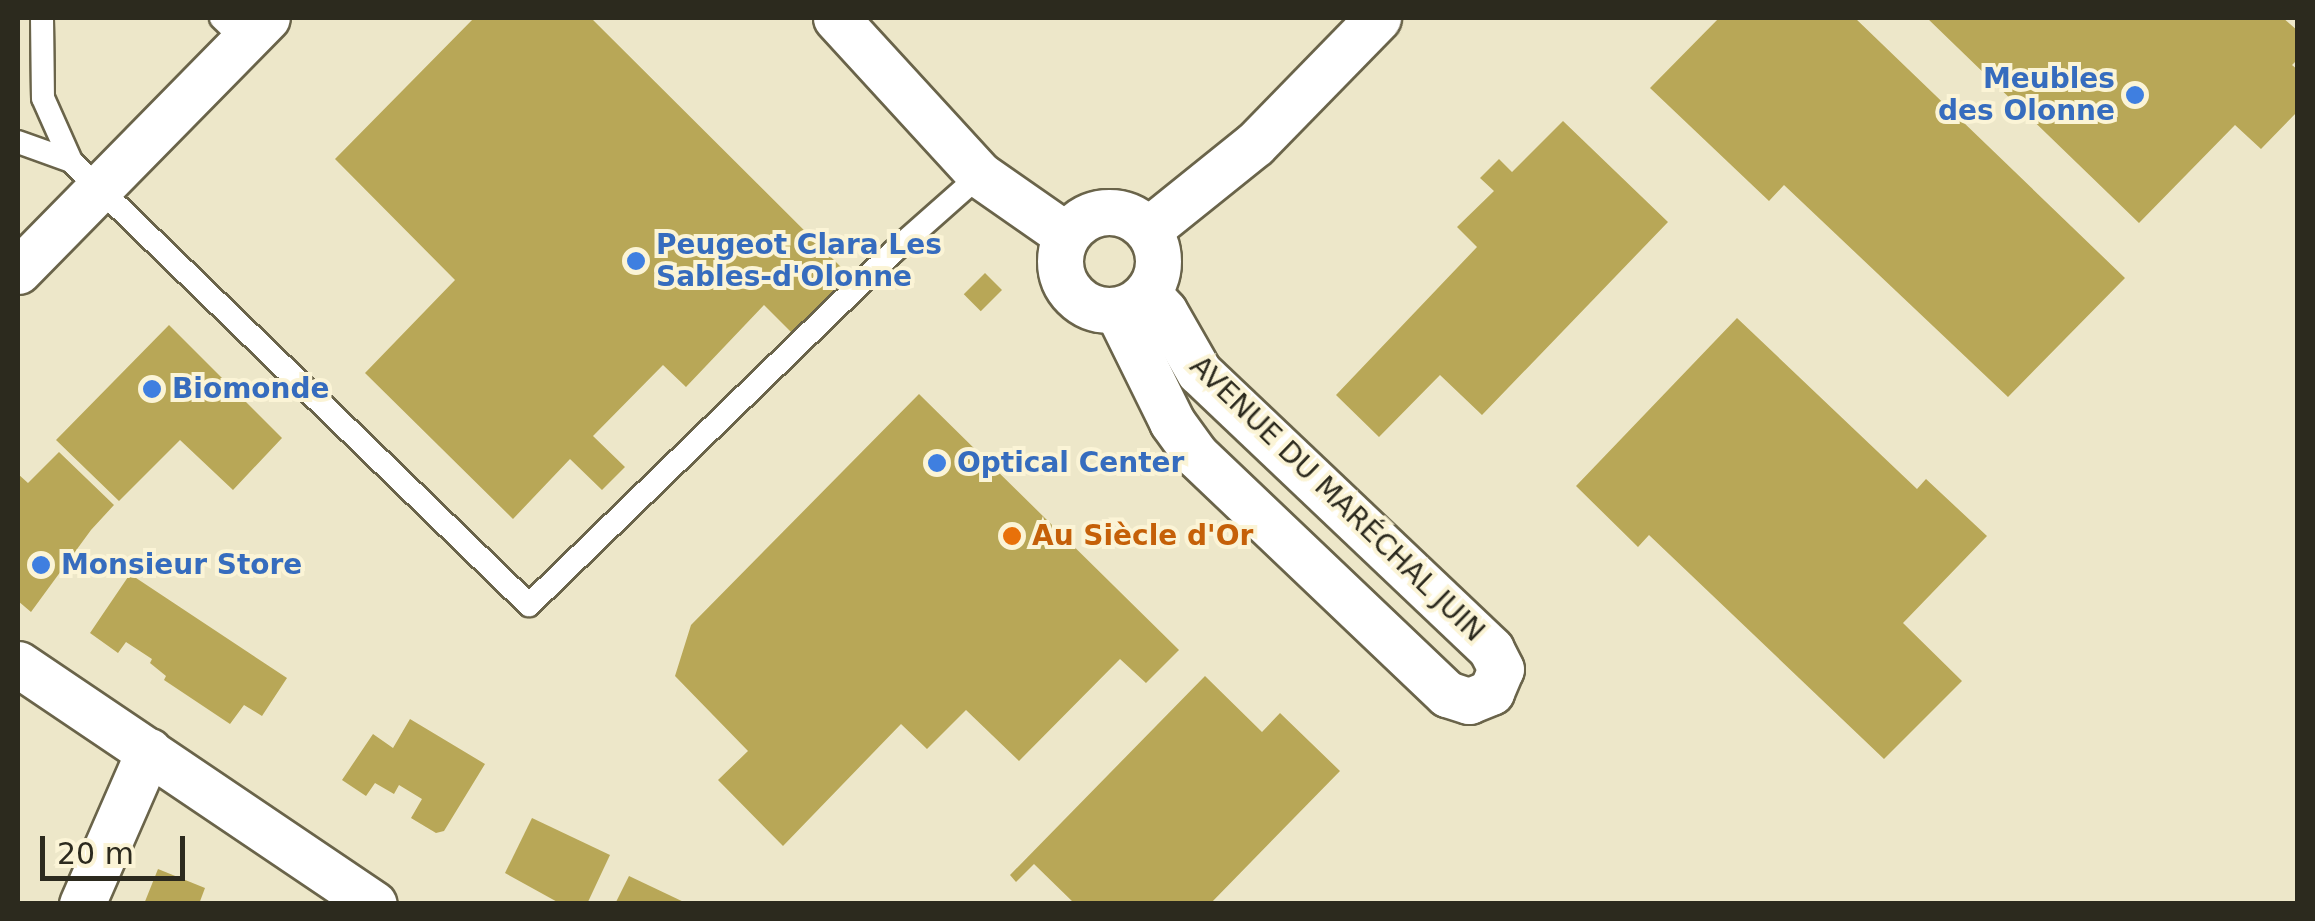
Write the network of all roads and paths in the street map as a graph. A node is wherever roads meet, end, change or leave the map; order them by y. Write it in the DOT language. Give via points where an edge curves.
graph roads {
  1 [pos="42,18"];
  2 [pos="836,18"];
  3 [pos="1378,18"];
  4 [pos="244,25"];
  5 [pos="18,142"];
  6 [pos="86,174"];
  7 [pos="980,175"];
  8 [pos="1148,230"];
  9 [pos="1066,235"];
  10 [pos="21,259"];
  11 [pos="1132,301"];
  12 [pos="18,664"];
  13 [pos="148,751"];
  14 [pos="82,904"];
  15 [pos="374,904"];
  1 -- 6 [label="lane" via="43,98"];
  2 -- 7 [label="street"];
  3 -- 8 [label="street" via="1255,144"];
  4 -- 6 [label="street"];
  5 -- 6 [label="lane"];
  6 -- 7 [label="lane" via="530,605"];
  6 -- 10 [label="street"];
  7 -- 9 [label="street"];
  8 -- 9 [label="street" via="1121,212 1105,211"];
  8 -- 11 [label="street" via="1158,268"];
  9 -- 11 [label="street" via="1060,262 1068,289 1089,306"];
  11 -- 11 [label="street, AVENUE DU MARÉCHAL JUIN" via="1172,422 1196,455 1446,694 1469,701 1491,692 1502,669 1491,649 1199,372 1164,311"];
  12 -- 13 [label="street"];
  13 -- 14 [label="street"];
  13 -- 15 [label="street"];
}
